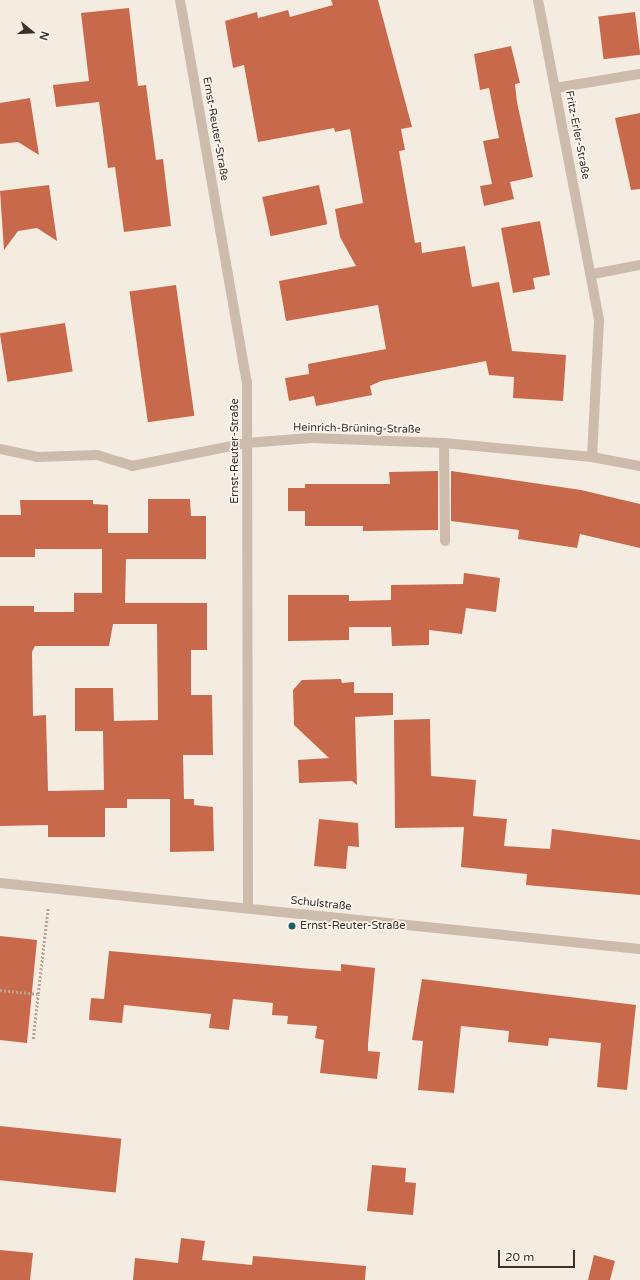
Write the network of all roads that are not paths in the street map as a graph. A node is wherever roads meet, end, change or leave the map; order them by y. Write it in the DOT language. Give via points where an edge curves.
graph roads {
  1 [pos="180,0"];
  2 [pos="538,0"];
  3 [pos="640,74"];
  4 [pos="555,88"];
  5 [pos="640,265"];
  6 [pos="593,274"];
  7 [pos="246,443"];
  8 [pos="444,443"];
  9 [pos="0,449"];
  10 [pos="592,457"];
  11 [pos="640,466"];
  12 [pos="445,542"];
  13 [pos="0,883"];
  14 [pos="248,908"];
  15 [pos="640,950"];
  1 -- 7 [label="street, Ernst-Reuter-Straße" via="247,382"];
  2 -- 4 [label="street, Fritz-Erler-Straße"];
  3 -- 4 [label="street"];
  4 -- 6 [label="street, Fritz-Erler-Straße"];
  5 -- 6 [label="street"];
  6 -- 10 [label="street, Fritz-Erler-Straße" via="599,320"];
  7 -- 8 [label="street, Heinrich-Brüning-Straße" via="311,438"];
  7 -- 9 [label="street, Heinrich-Brüning-Straße" via="132,466 97,455 37,457"];
  7 -- 14 [label="street, Ernst-Reuter-Straße"];
  8 -- 10 [label="street, Heinrich-Brüning-Straße"];
  8 -- 12 [label="street"];
  10 -- 11 [label="street, Heinrich-Brüning-Straße"];
  13 -- 14 [label="street, Schulstraße"];
  14 -- 15 [label="street, Schulstraße"];
}
